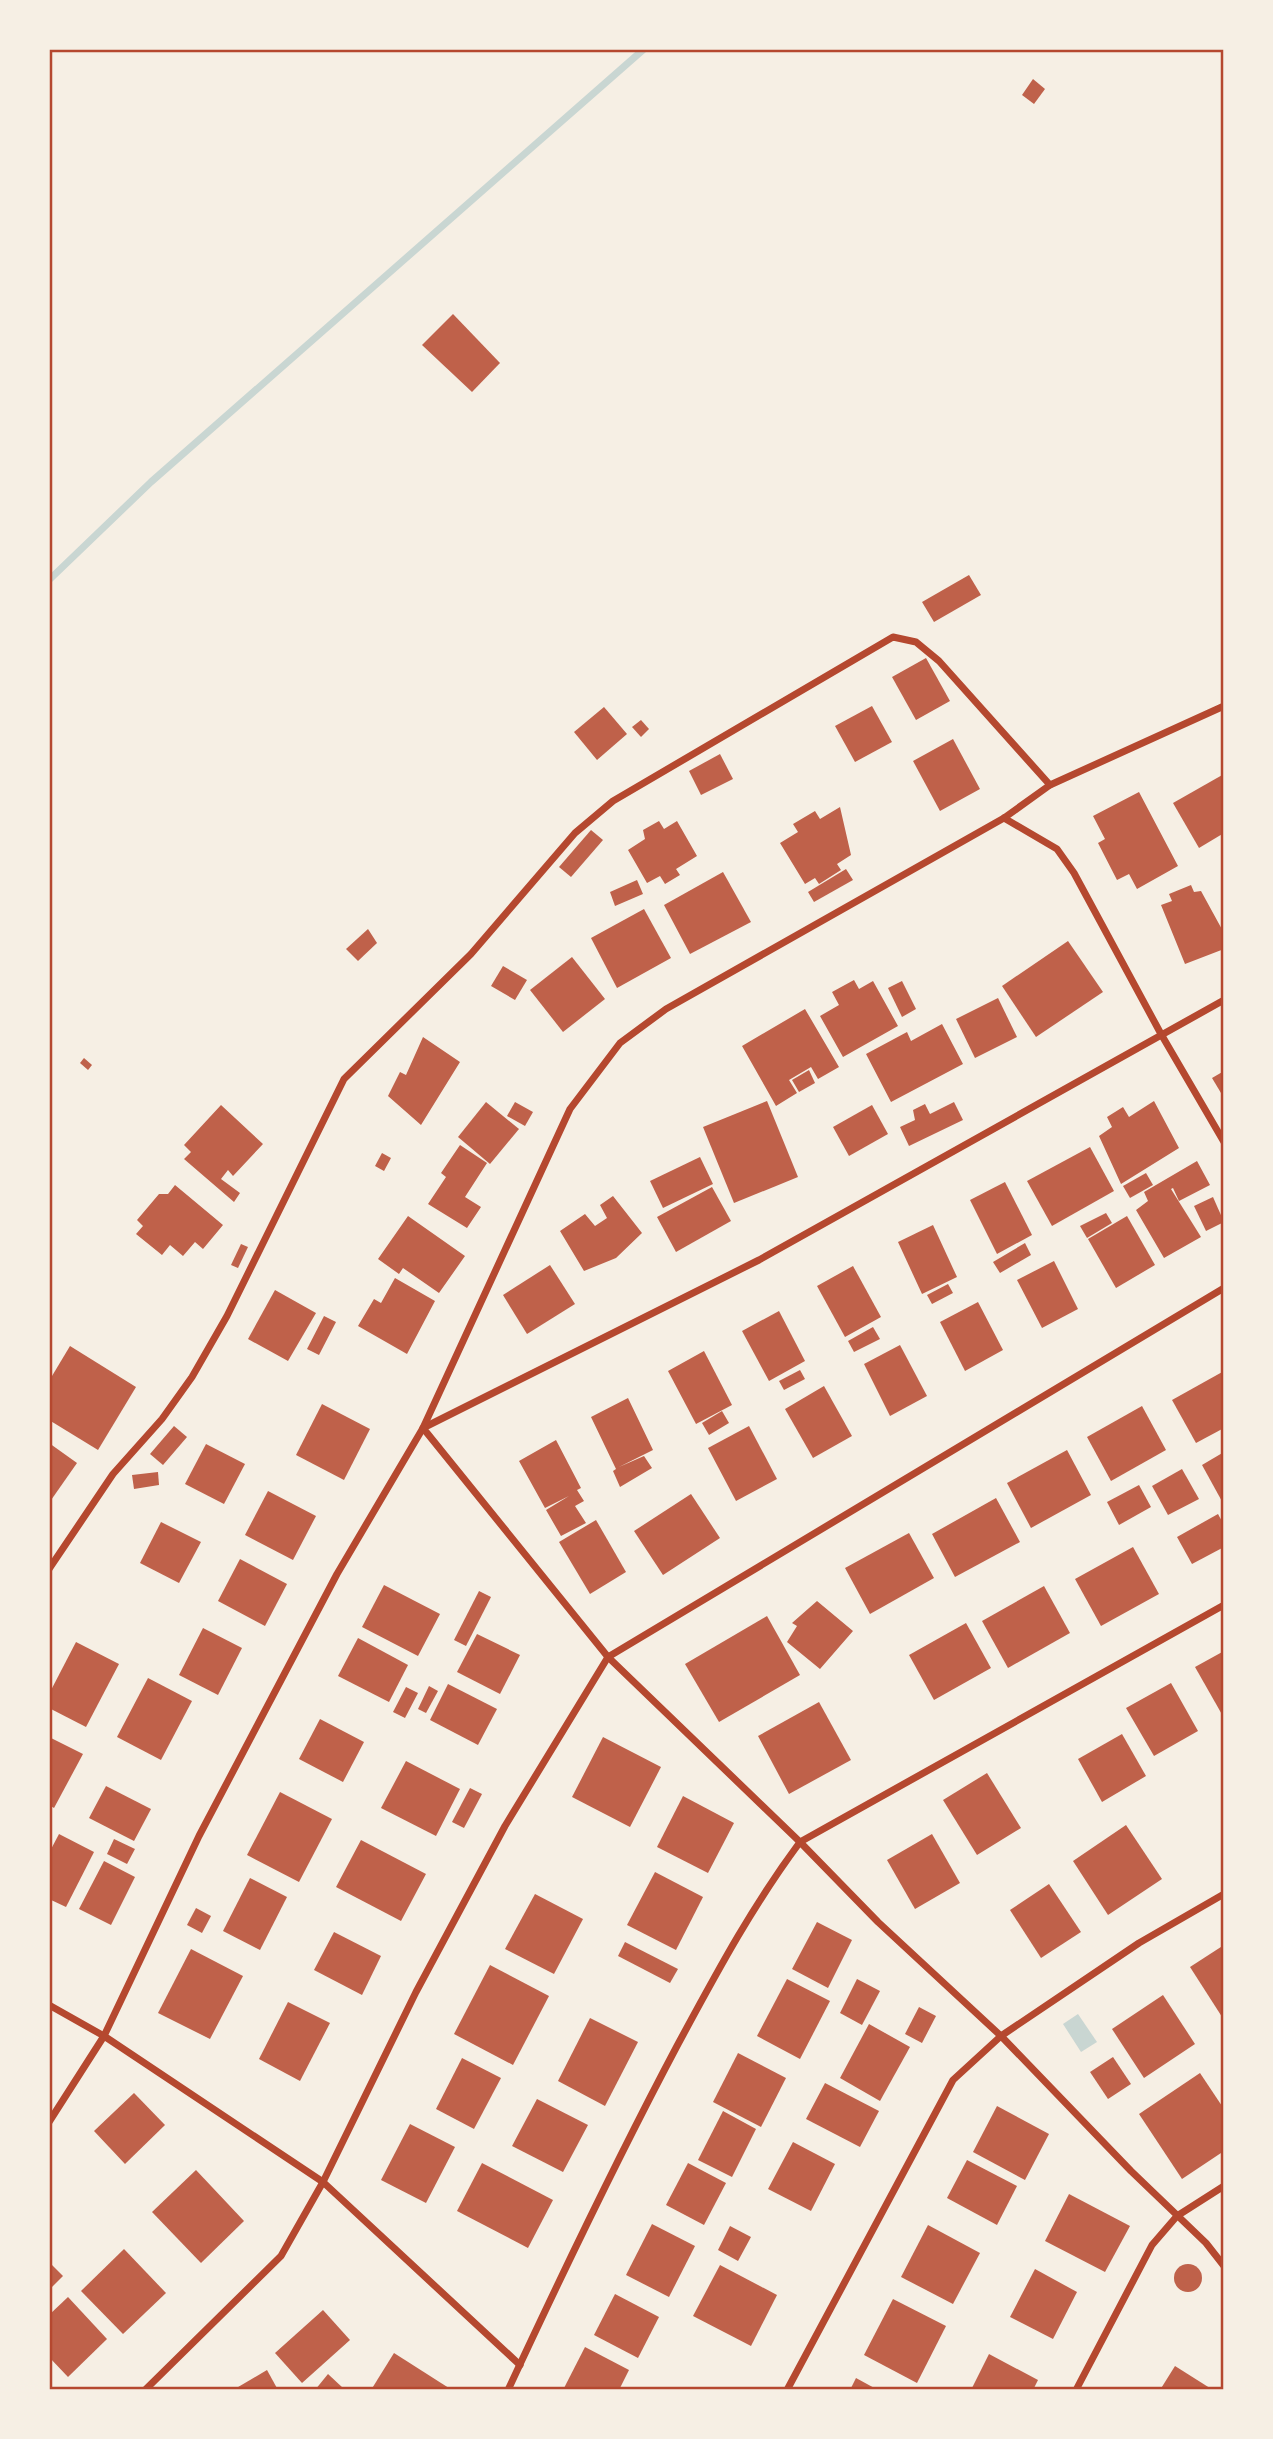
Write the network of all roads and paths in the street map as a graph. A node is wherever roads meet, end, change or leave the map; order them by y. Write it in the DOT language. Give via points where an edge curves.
graph roads {
  1 [pos="1224,706"];
  2 [pos="1050,785"];
  3 [pos="1003,818"];
  4 [pos="1224,1000"];
  5 [pos="1161,1034"];
  6 [pos="1224,1142"];
  7 [pos="1224,1288"];
  8 [pos="423,1428"];
  9 [pos="49,1569"];
  10 [pos="1224,1605"];
  11 [pos="608,1657"];
  12 [pos="800,1842"];
  13 [pos="1224,1894"];
  14 [pos="49,2005"];
  15 [pos="104,2036"];
  16 [pos="1001,2036"];
  17 [pos="49,2122"];
  18 [pos="323,2182"];
  19 [pos="1224,2186"];
  20 [pos="1177,2216"];
  21 [pos="1224,2266"];
  22 [pos="520,2364"];
  23 [pos="145,2390"];
  24 [pos="508,2390"];
  25 [pos="787,2390"];
  26 [pos="1076,2390"];
  1 -- 2 [label="street"];
  2 -- 3 [label="street"];
  2 -- 9 [label="street" via="939,662 916,642 893,637 596,814 471,954 344,1079 192,1377 113,1474"];
  3 -- 5 [label="street" via="1057,849"];
  3 -- 8 [label="street" via="666,1009 620,1043 570,1109"];
  4 -- 5 [label="street"];
  5 -- 6 [label="street"];
  5 -- 8 [label="street" via="759,1260"];
  7 -- 11 [label="street"];
  8 -- 11 [label="street"];
  8 -- 15 [label="street" via="337,1574 199,1836"];
  10 -- 12 [label="street"];
  11 -- 12 [label="street"];
  11 -- 18 [label="street" via="499,1838 416,1992"];
  12 -- 16 [label="street" via="878,1923"];
  12 -- 22 [label="street" via="759,1898 726,1955 620,2154"];
  13 -- 16 [label="street" via="1139,1943"];
  14 -- 15 [label="street"];
  15 -- 17 [label="street"];
  15 -- 18 [label="street"];
  16 -- 20 [label="street"];
  16 -- 25 [label="street" via="953,2080"];
  18 -- 22 [label="street"];
  18 -- 23 [label="street" via="281,2256"];
  19 -- 20 [label="street"];
  20 -- 21 [label="street"];
  20 -- 26 [label="street" via="1152,2245 1131,2281"];
  22 -- 24 [label="street"];
}
